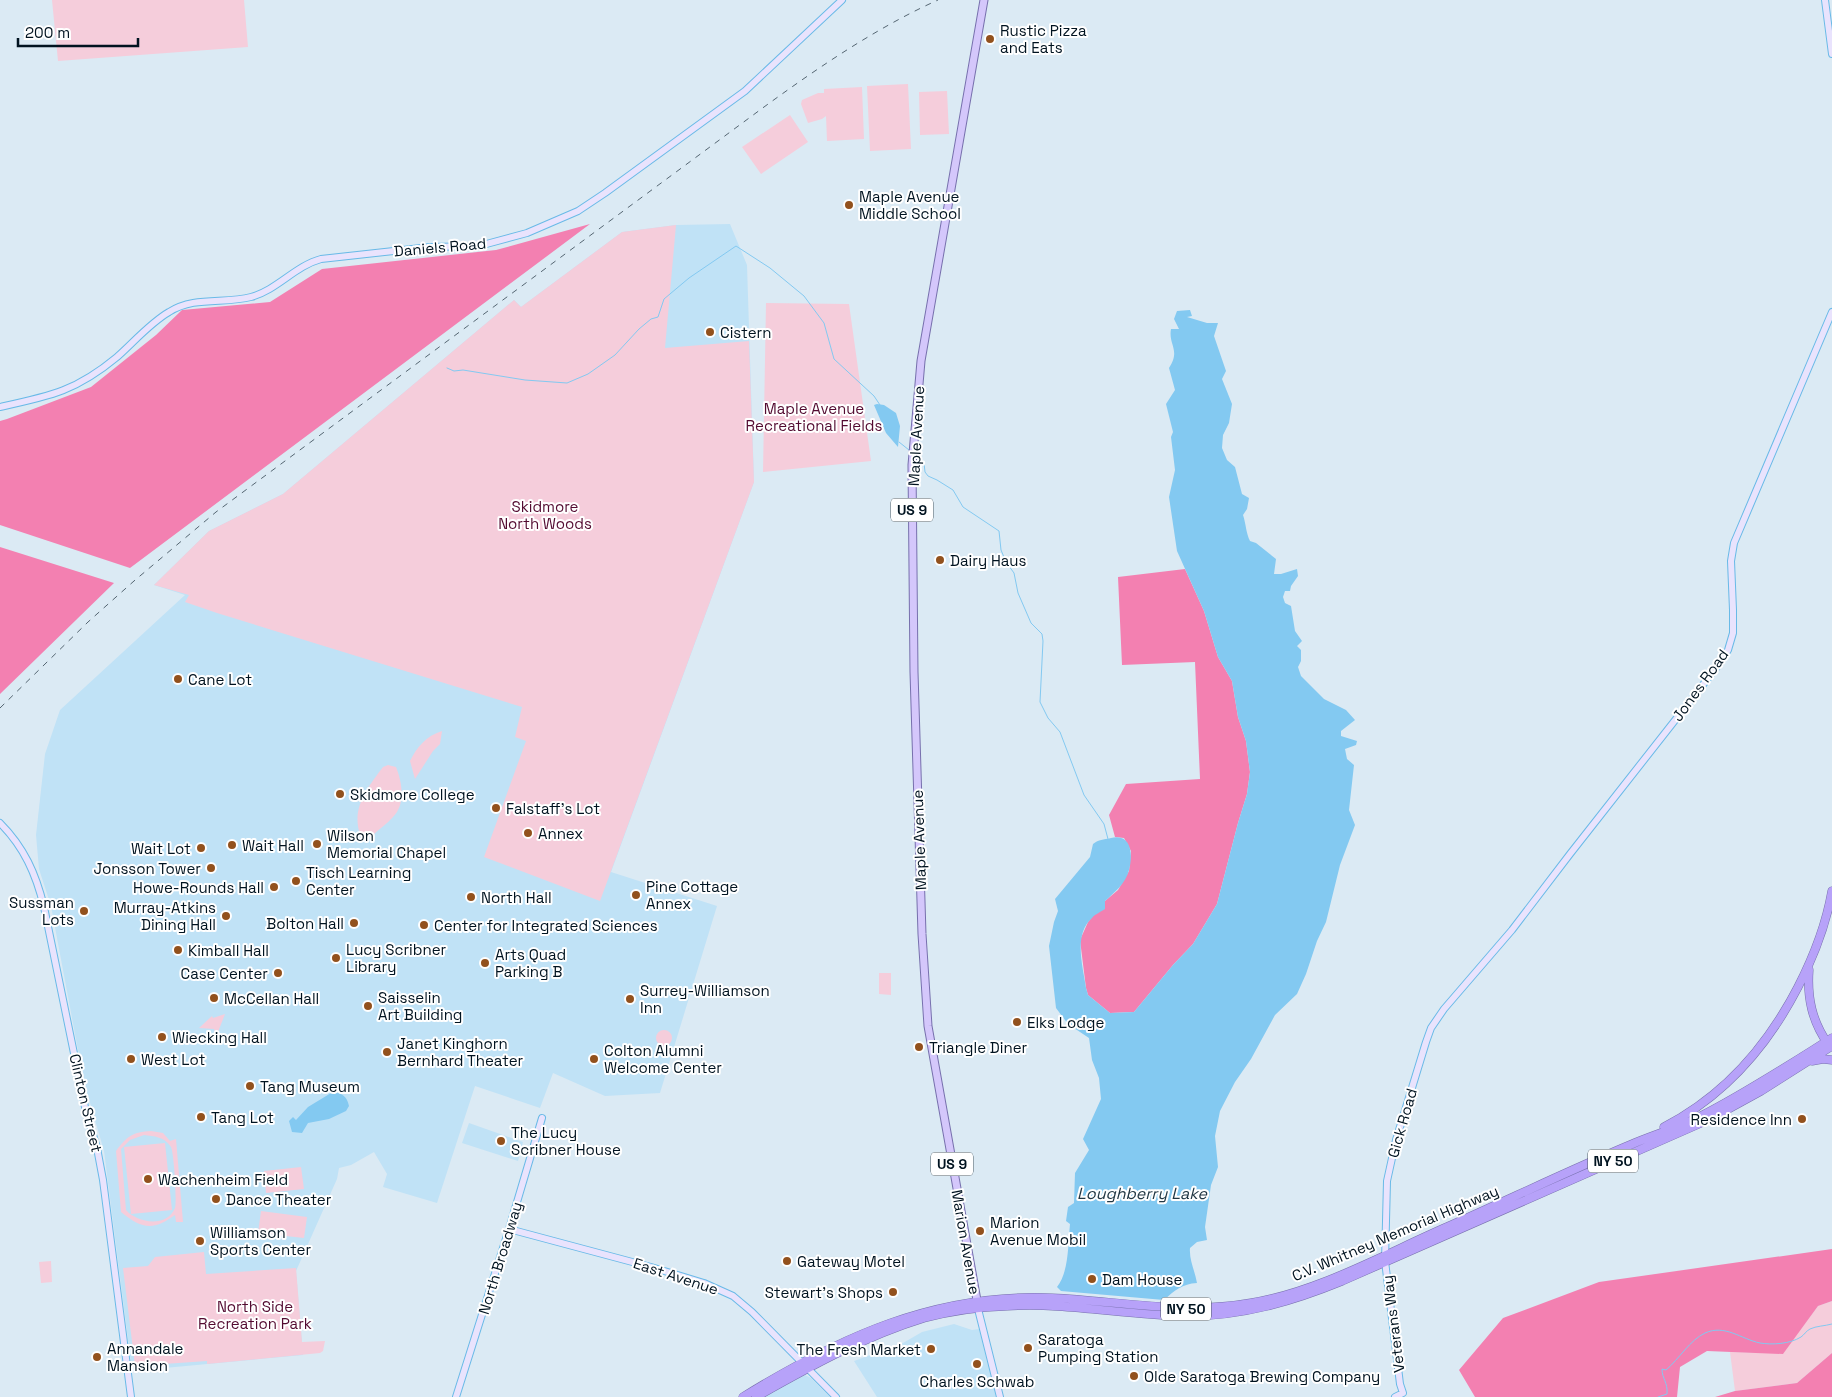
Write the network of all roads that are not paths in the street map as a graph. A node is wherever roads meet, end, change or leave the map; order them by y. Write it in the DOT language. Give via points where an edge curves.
graph roads {
  1 [pos="842,0"];
  2 [pos="984,0"];
  3 [pos="1825,0"];
  4 [pos="1832,54"];
  5 [pos="1832,312"];
  6 [pos="0,407"];
  7 [pos="0,823"];
  8 [pos="1832,890"];
  9 [pos="1809,966"];
  10 [pos="1451,1001"];
  11 [pos="928,1026"];
  12 [pos="1831,1044"];
  13 [pos="1832,1060"];
  14 [pos="1805,1063"];
  15 [pos="542,1118"];
  16 [pos="1630,1145"];
  17 [pos="509,1229"];
  18 [pos="1386,1257"];
  19 [pos="977,1305"];
  20 [pos="805,1365"];
  21 [pos="131,1397"];
  22 [pos="456,1397"];
  23 [pos="743,1397"];
  24 [pos="756,1397"];
  25 [pos="836,1397"];
  26 [pos="1000,1397"];
  27 [pos="1395,1397"];
  1 -- 6 [label="street, Daniels Road" via="745,91 570,215 479,246 430,247 321,259 256,295 182,305 167,312 94,375 73,387"];
  2 -- 11 [label="main road, Maple Avenue / US 9" via="921,361 913,444 913,644"];
  3 -- 4 [label="street"];
  5 -- 10 [label="street, Jones Road" via="1734,544 1731,561 1733,626 1728,650 1512,930"];
  7 -- 21 [label="street, Clinton Street" via="27,858 44,907 103,1180"];
  8 -- 9 [label="highway" via="1822,934"];
  9 -- 12 [label="highway" via="1811,1010"];
  9 -- 16 [label="highway" via="1778,1024 1756,1054 1690,1112"];
  10 -- 18 [label="street, Gick Road" via="1431,1028 1396,1140 1387,1181"];
  11 -- 19 [label="main road, Marion Avenue / US 9"];
  12 -- 14 [label="highway, C.V. Whitney Memorial Highway / NY 50"];
  12 -- 16 [label="highway, C.V. Whitney Memorial Highway / NY 50" via="1699,1117"];
  13 -- 14 [label="highway"];
  14 -- 18 [label="highway, C.V. Whitney Memorial Highway / NY 50" via="1710,1119"];
  15 -- 17 [label="street, North Broadway"];
  16 -- 18 [label="highway, C.V. Whitney Memorial Highway / NY 50"];
  17 -- 20 [label="street, East Avenue" via="720,1289 752,1312"];
  17 -- 22 [label="street, North Broadway"];
  18 -- 19 [label="highway, C.V. Whitney Memorial Highway / NY 50" via="1302,1297 1225,1314 1188,1316 1041,1305"];
  18 -- 27 [label="street, Veterans Way" via="1403,1393"];
  19 -- 20 [label="highway, C.V. Whitney Memorial Highway" via="909,1323"];
  19 -- 26 [label="street, Marion Avenue"];
  20 -- 23 [label="highway, C.V. Whitney Memorial Highway"];
  20 -- 24 [label="highway, C.V. Whitney Memorial Highway"];
  20 -- 25 [label="street, East Avenue"];
}
